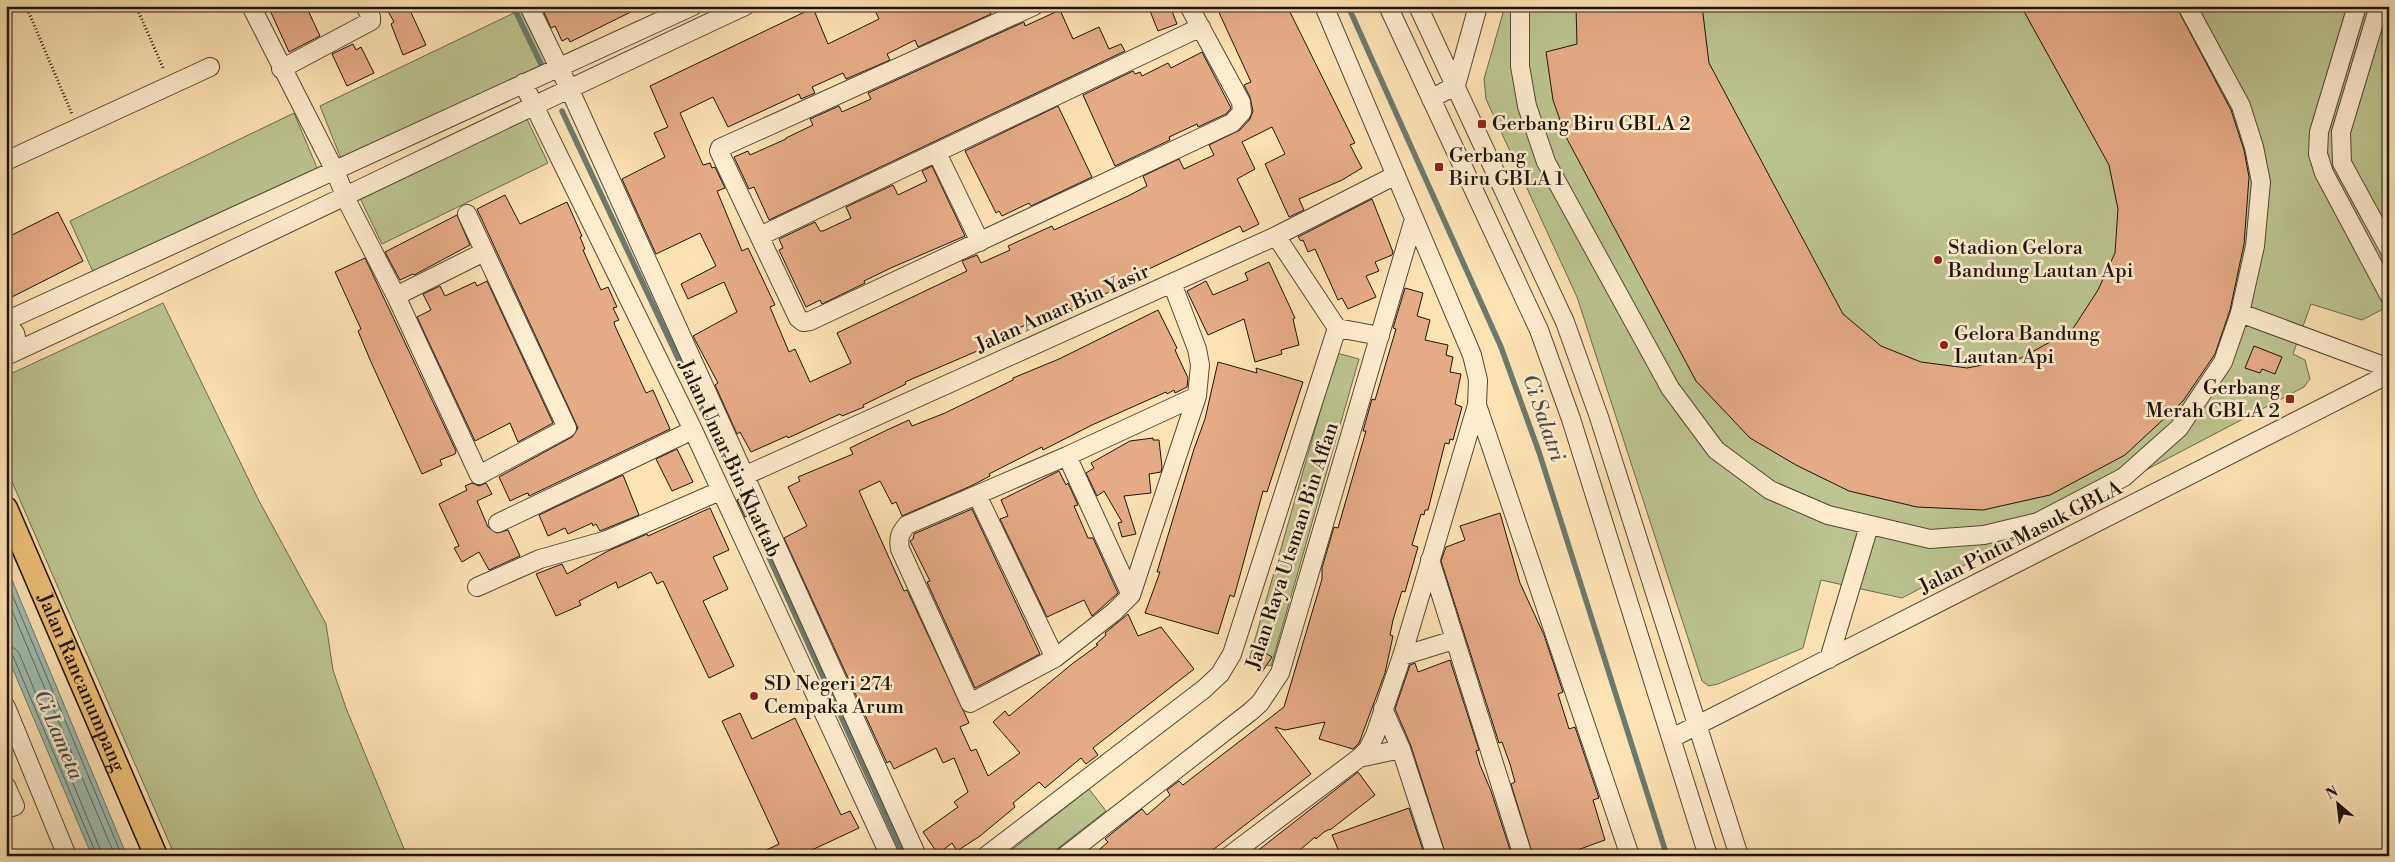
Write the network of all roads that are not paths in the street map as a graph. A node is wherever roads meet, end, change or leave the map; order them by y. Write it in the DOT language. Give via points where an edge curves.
graph roads {
  1 [pos="251,6"];
  2 [pos="366,6"];
  3 [pos="529,6"];
  4 [pos="693,6"];
  5 [pos="745,6"];
  6 [pos="1034,6"];
  7 [pos="1189,6"];
  8 [pos="1324,6"];
  9 [pos="1418,6"];
  10 [pos="1478,6"];
  11 [pos="1520,6"];
  12 [pos="2187,6"];
  13 [pos="2357,6"];
  14 [pos="2379,6"];
  15 [pos="1391,14"];
  16 [pos="1202,27"];
  17 [pos="210,67"];
  18 [pos="558,67"];
  19 [pos="281,69"];
  20 [pos="523,83"];
  21 [pos="1456,85"];
  22 [pos="569,88"];
  23 [pos="1431,99"];
  24 [pos="535,106"];
  25 [pos="937,153"];
  26 [pos="6,161"];
  27 [pos="335,171"];
  28 [pos="1396,175"];
  29 [pos="346,197"];
  30 [pos="467,214"];
  31 [pos="1414,220"];
  32 [pos="760,236"];
  33 [pos="1276,236"];
  34 [pos="980,242"];
  35 [pos="2389,249"];
  36 [pos="484,252"];
  37 [pos="1172,283"];
  38 [pos="2389,295"];
  39 [pos="396,296"];
  40 [pos="2240,313"];
  41 [pos="6,322"];
  42 [pos="1337,328"];
  43 [pos="1380,336"];
  44 [pos="13,353"];
  45 [pos="2389,368"];
  46 [pos="2389,374"];
  47 [pos="1197,396"];
  48 [pos="1476,405"];
  49 [pos="693,430"];
  50 [pos="1067,456"];
  51 [pos="747,482"];
  52 [pos="722,495"];
  53 [pos="976,495"];
  54 [pos="6,508"];
  55 [pos="498,523"];
  56 [pos="1869,526"];
  57 [pos="1430,560"];
  58 [pos="477,587"];
  59 [pos="1131,595"];
  60 [pos="1454,640"];
  61 [pos="1402,656"];
  62 [pos="1055,658"];
  63 [pos="1829,660"];
  64 [pos="6,707"];
  65 [pos="1383,709"];
  66 [pos="1699,726"];
  67 [pos="1672,738"];
  68 [pos="1400,748"];
  69 [pos="1359,758"];
  70 [pos="6,786"];
  71 [pos="10,808"];
  72 [pos="67,856"];
  73 [pos="156,856"];
  74 [pos="890,856"];
  75 [pos="917,856"];
  76 [pos="986,856"];
  77 [pos="1065,856"];
  78 [pos="1228,856"];
  79 [pos="1436,856"];
  80 [pos="1523,856"];
  81 [pos="1630,856"];
  82 [pos="1708,856"];
  83 [pos="1739,856"];
  1 -- 19 [label="street"];
  2 -- 19 [label="street" via="370,21"];
  3 -- 18 [label="street, Jalan Umar Bin Khattab"];
  4 -- 18 [label="street"];
  5 -- 22 [label="street"];
  6 -- 32 [label="street" via="720,148"];
  7 -- 16 [label="street"];
  8 -- 28 [label="street"];
  9 -- 15 [label="street"];
  9 -- 21 [label="street"];
  10 -- 21 [label="street"];
  11 -- 56 [label="street" via="1520,66 1527,106 1546,162 1670,388 1716,450 1770,490 1828,515"];
  12 -- 40 [label="street" via="2241,106 2261,182 2255,246"];
  13 -- 38 [label="street" via="2319,132 2318,154 2324,173"];
  14 -- 35 [label="street" via="2341,132 2340,147 2342,163"];
  15 -- 23 [label="street"];
  16 -- 25 [label="street"];
  16 -- 34 [label="street" via="1241,102 1239,117"];
  17 -- 26 [label="street"];
  18 -- 20 [label="street"];
  18 -- 22 [label="street, Jalan Umar Bin Khattab"];
  19 -- 27 [label="street"];
  20 -- 24 [label="street, Jalan Umar Bin Khattab"];
  20 -- 27 [label="street"];
  21 -- 23 [label="street"];
  21 -- 66 [label="street" via="1568,331 1599,416"];
  22 -- 24 [label="street"];
  22 -- 51 [label="street, Jalan Umar Bin Khattab"];
  23 -- 67 [label="street" via="1539,330 1571,419"];
  24 -- 29 [label="street"];
  24 -- 49 [label="street, Jalan Umar Bin Khattab"];
  25 -- 32 [label="street"];
  25 -- 34 [label="street"];
  27 -- 29 [label="street"];
  27 -- 41 [label="street"];
  28 -- 31 [label="street"];
  28 -- 33 [label="street, Jalan Amar Bin Yasir"];
  29 -- 39 [label="street"];
  29 -- 44 [label="street"];
  30 -- 36 [label="street"];
  31 -- 43 [label="street, Jalan Raya Utsman Bin Affan"];
  31 -- 48 [label="street" via="1472,356 1478,380"];
  32 -- 34 [label="street" via="798,318 806,322"];
  33 -- 37 [label="street, Jalan Amar Bin Yasir"];
  33 -- 42 [label="street"];
  36 -- 39 [label="street"];
  36 -- 39 [label="street" via="567,428 481,474 476,473"];
  37 -- 47 [label="street" via="1197,349 1200,365"];
  37 -- 51 [label="street, Jalan Amar Bin Yasir"];
  40 -- 45 [label="street"];
  40 -- 56 [label="street" via="2222,362 2179,428 2124,477 2038,522 1984,534 1930,539"];
  41 -- 44 [label="street" via="15,333"];
  42 -- 43 [label="street"];
  42 -- 76 [label="street, Jalan Raya Utsman Bin Affan" via="1226,666 1204,689"];
  43 -- 77 [label="street, Jalan Raya Utsman Bin Affan" via="1280,672 1250,712"];
  46 -- 63 [label="street, Jalan Pintu Masuk GBLA"];
  47 -- 50 [label="street"];
  47 -- 59 [label="street"];
  48 -- 57 [label="street"];
  48 -- 81 [label="street"];
  49 -- 52 [label="street, Jalan Umar Bin Khattab"];
  49 -- 55 [label="street"];
  50 -- 53 [label="street"];
  50 -- 59 [label="street"];
  51 -- 52 [label="street, Jalan Amar Bin Yasir"];
  51 -- 75 [label="street, Jalan Umar Bin Khattab"];
  52 -- 58 [label="street, Jalan Amar Bin Yasir" via="607,540 540,559"];
  52 -- 74 [label="street, Jalan Umar Bin Khattab"];
  53 -- 62 [label="street"];
  53 -- 62 [label="street" via="907,525 898,541 967,701 973,703"];
  54 -- 73 [label="main road, Jalan Rancanumpang"];
  56 -- 63 [label="street"];
  57 -- 60 [label="street"];
  57 -- 61 [label="street"];
  59 -- 62 [label="street"];
  60 -- 61 [label="street"];
  60 -- 80 [label="street"];
  61 -- 65 [label="street"];
  63 -- 66 [label="street, Jalan Pintu Masuk GBLA"];
  64 -- 72 [label="street"];
  65 -- 68 [label="street"];
  65 -- 69 [label="street" via="1372,744"];
  66 -- 67 [label="street, Jalan Pintu Masuk GBLA"];
  66 -- 83 [label="street"];
  67 -- 82 [label="street"];
  68 -- 69 [label="street"];
  68 -- 79 [label="street"];
  69 -- 78 [label="street"];
  70 -- 71 [label="street"];
}
